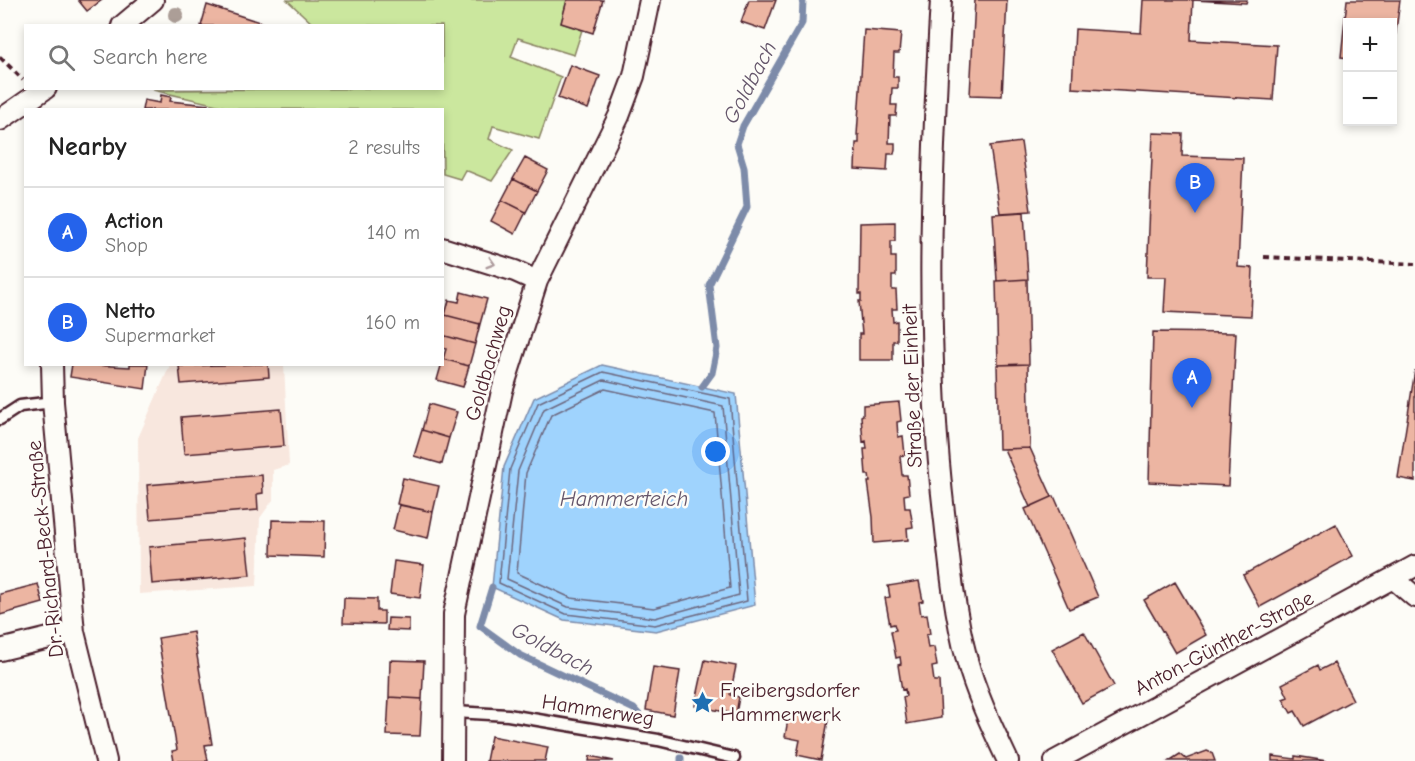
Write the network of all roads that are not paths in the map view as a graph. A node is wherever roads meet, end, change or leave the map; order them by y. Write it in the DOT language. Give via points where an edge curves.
graph roads {
  1 [pos="153,0"];
  2 [pos="650,0"];
  3 [pos="941,0"];
  4 [pos="124,24"];
  5 [pos="39,94"];
  6 [pos="0,120"];
  7 [pos="444,249"];
  8 [pos="537,282"];
  9 [pos="52,366"];
  10 [pos="53,402"];
  11 [pos="0,419"];
  12 [pos="1415,566"];
  13 [pos="1393,578"];
  14 [pos="1415,597"];
  15 [pos="74,632"];
  16 [pos="0,650"];
  17 [pos="453,712"];
  18 [pos="734,758"];
  19 [pos="106,761"];
  20 [pos="453,761"];
  21 [pos="1008,761"];
  22 [pos="1055,761"];
  1 -- 4 [label="street"];
  2 -- 8 [label="street, Goldbachweg" via="634,76 619,116"];
  3 -- 21 [label="street, Straße der Einheit" via="931,197 933,378 939,477 967,662"];
  5 -- 6 [label="street"];
  7 -- 8 [label="street, one-way"];
  8 -- 17 [label="street, Goldbachweg" via="502,391 454,614"];
  9 -- 10 [label="street, Dr.-Richard-Beck-Straße"];
  10 -- 11 [label="lane" via="20,406"];
  10 -- 15 [label="street, Dr.-Richard-Beck-Straße"];
  12 -- 13 [label="street, Anton-Günther-Straße"];
  13 -- 14 [label="street"];
  13 -- 22 [label="street, Anton-Günther-Straße"];
  15 -- 16 [label="street"];
  15 -- 19 [label="street, Dr.-Richard-Beck-Straße"];
  17 -- 18 [label="lane, Hammerweg" via="508,715 658,740"];
  17 -- 20 [label="street, Goldbachweg"];
}
